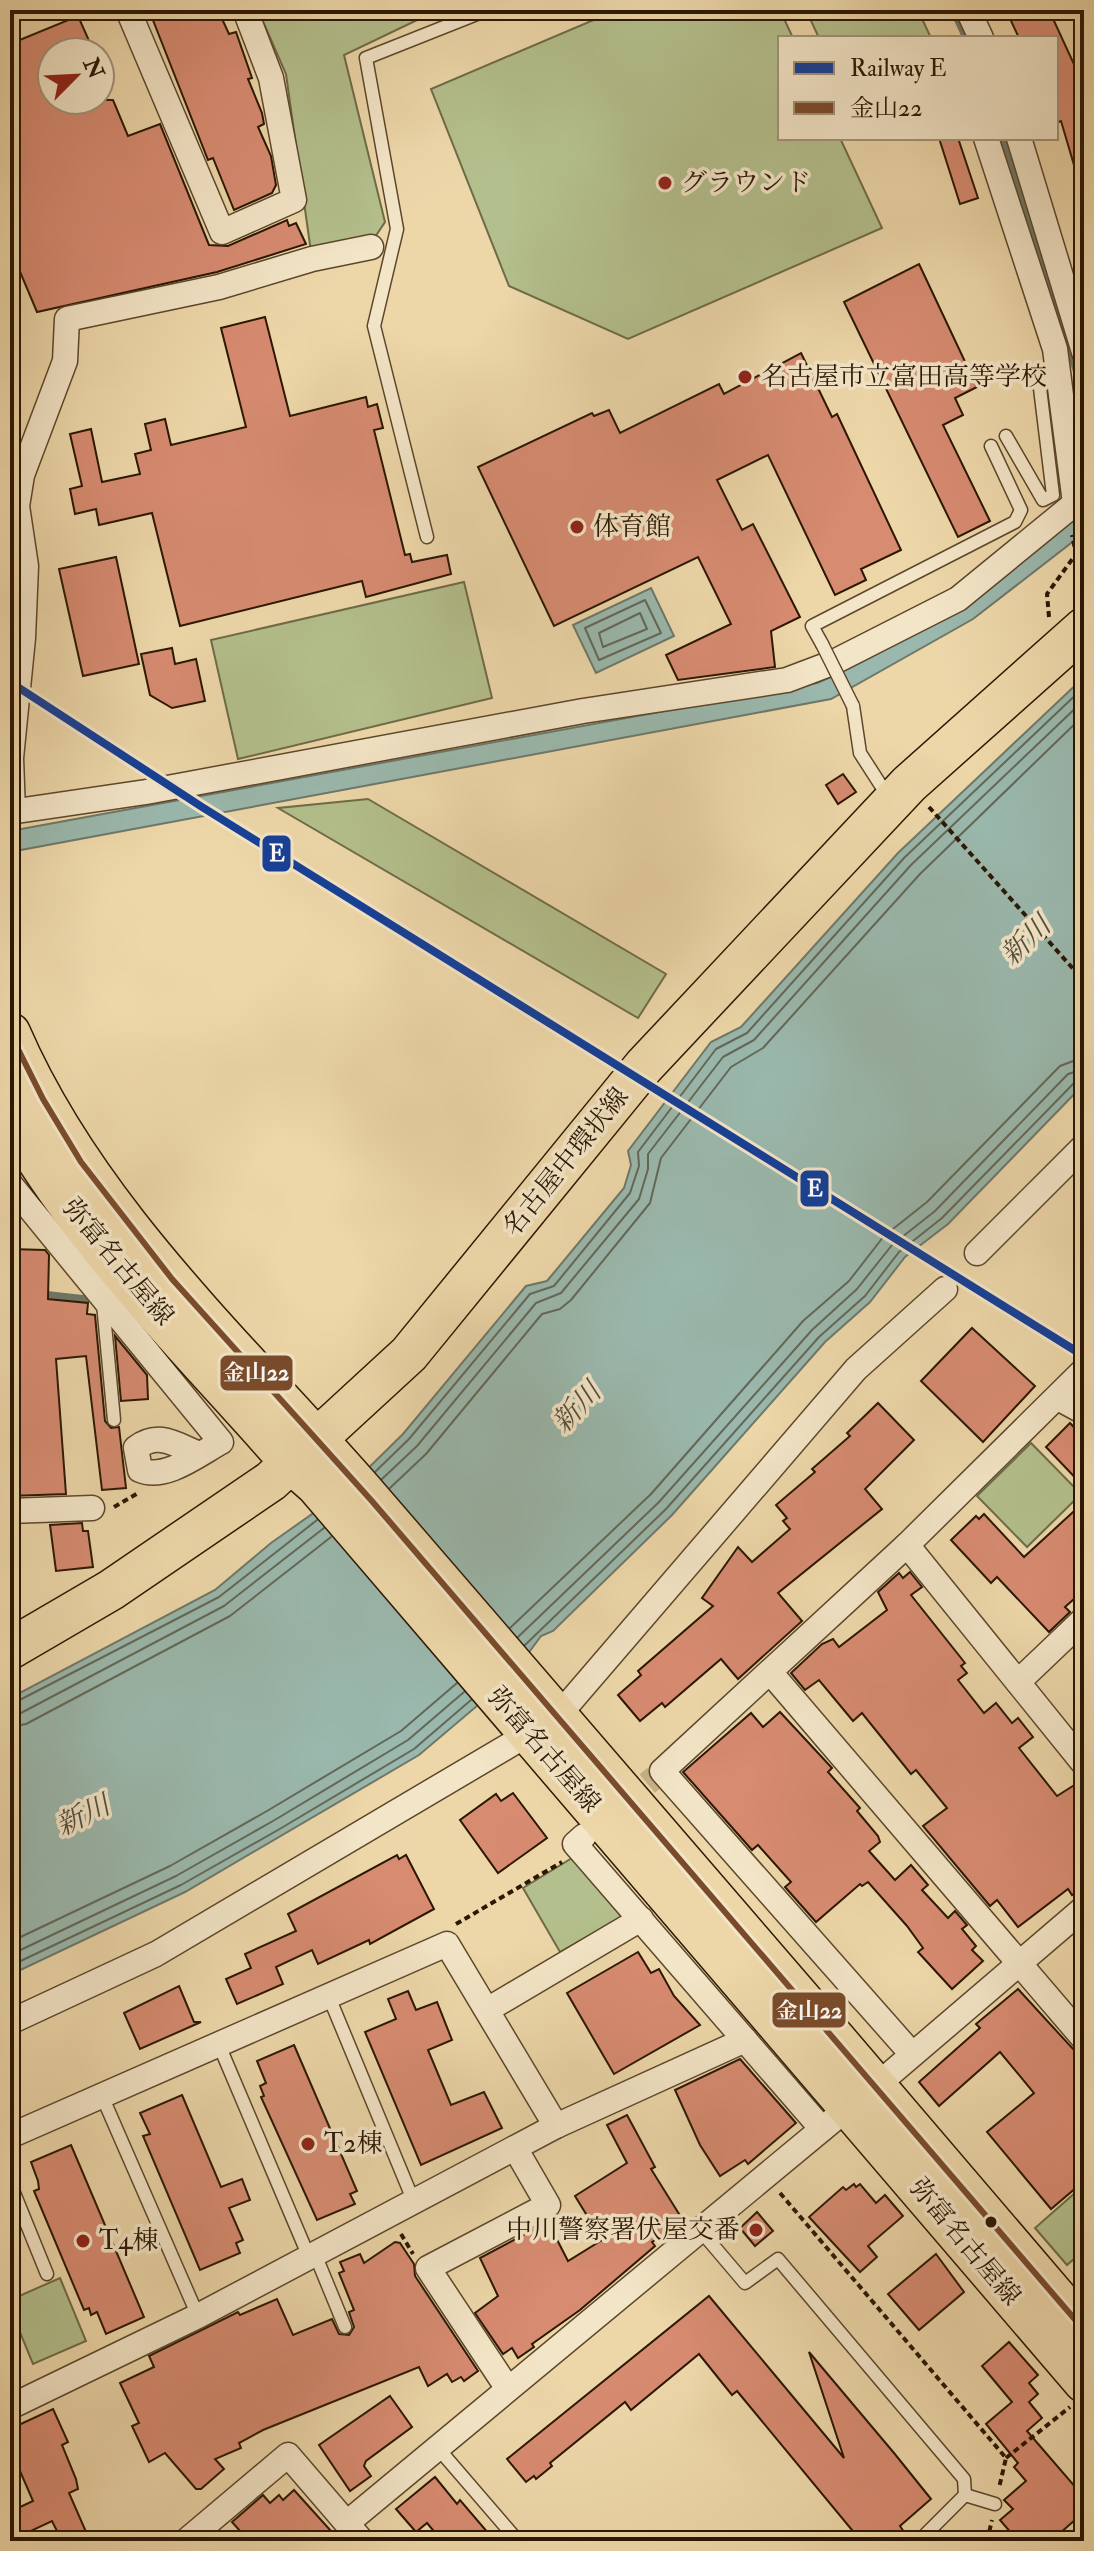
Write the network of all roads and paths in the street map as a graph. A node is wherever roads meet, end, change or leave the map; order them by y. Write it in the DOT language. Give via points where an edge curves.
graph roads {
  1 [pos="128,10"];
  2 [pos="245,10"];
  3 [pos="487,10"];
  4 [pos="968,10"];
  5 [pos="980,36"];
  6 [pos="987,140"];
  7 [pos="1020,140"];
  8 [pos="371,247"];
  9 [pos="1084,352"];
  10 [pos="1059,377"];
  11 [pos="1006,436"];
  12 [pos="991,446"];
  13 [pos="1080,499"];
  14 [pos="427,537"];
  15 [pos="1074,545"];
  16 [pos="1084,628"];
  17 [pos="1052,654"];
  18 [pos="900,793"];
  19 [pos="11,812"];
  20 [pos="1084,981"];
  21 [pos="10,1033"];
  22 [pos="10,1115"];
  23 [pos="1084,1146"];
  24 [pos="10,1184"];
  25 [pos="977,1253"];
  26 [pos="945,1289"];
  27 [pos="103,1299"];
  28 [pos="1084,1370"];
  29 [pos="1058,1398"];
  30 [pos="1084,1412"];
  31 [pos="114,1420"];
  32 [pos="199,1454"];
  33 [pos="316,1463"];
  34 [pos="160,1474"];
  35 [pos="92,1508"];
  36 [pos="10,1511"];
  37 [pos="907,1545"];
  38 [pos="1084,1619"];
  39 [pos="10,1649"];
  40 [pos="770,1672"];
  41 [pos="1018,1682"];
  42 [pos="531,1710"];
  43 [pos="1084,1764"];
  44 [pos="583,1843"];
  45 [pos="1084,1908"];
  46 [pos="641,1919"];
  47 [pos="447,1944"];
  48 [pos="1019,1963"];
  49 [pos="329,1997"];
  50 [pos="487,2010"];
  51 [pos="10,2022"];
  52 [pos="1084,2039"];
  53 [pos="745,2040"];
  54 [pos="219,2045"];
  55 [pos="911,2053"];
  56 [pos="102,2096"];
  57 [pos="849,2107"];
  58 [pos="556,2126"];
  59 [pos="10,2136"];
  60 [pos="515,2148"];
  61 [pos="765,2176"];
  62 [pos="10,2183"];
  63 [pos="414,2202"];
  64 [pos="389,2215"];
  65 [pos="700,2230"];
  66 [pos="312,2256"];
  67 [pos="428,2268"];
  68 [pos="47,2274"];
  69 [pos="198,2316"];
  70 [pos="345,2327"];
  71 [pos="1084,2330"];
  72 [pos="508,2389"];
  73 [pos="1078,2393"];
  74 [pos="10,2407"];
  75 [pos="437,2447"];
  76 [pos="1006,2458"];
  77 [pos="965,2495"];
  78 [pos="995,2504"];
  79 [pos="354,2532"];
  80 [pos="186,2541"];
  81 [pos="518,2541"];
  82 [pos="919,2541"];
  83 [pos="987,2541"];
  1 -- 2 [label="street" via="222,232 294,200 271,78"];
  3 -- 14 [label="lane" via="366,58 397,229 374,326"];
  4 -- 5 [label="street"];
  6 -- 10 [label="street" via="1055,349"];
  7 -- 9 [label="street"];
  8 -- 19 [label="street" via="67,319 65,361 22,475 17,506 26,566"];
  10 -- 11 [label="lane" via="1039,380 1053,495 1043,500"];
  10 -- 13 [label="street"];
  12 -- 18 [label="lane, bridge" via="1021,510 1015,522 812,626 853,706 860,753"];
  13 -- 19 [label="street" via="958,599 787,680"];
  15 -- 17 [label="path" via="1076,554 1047,594"];
  16 -- 17 [label="main road, 名古屋中環状線"];
  17 -- 18 [label="main road, 名古屋中環状線"];
  18 -- 20 [label="path"];
  18 -- 33 [label="main road, 名古屋中環状線" via="644,1066"];
  21 -- 33 [label="main road, 弥富名古屋線" via="60,1134"];
  22 -- 33 [label="main road, 弥富名古屋線" via="31,1153 93,1236"];
  23 -- 25 [label="street"];
  24 -- 27 [label="street"];
  26 -- 42 [label="street" via="856,1369"];
  27 -- 31 [label="lane"];
  27 -- 32 [label="street" via="221,1442"];
  28 -- 29 [label="street"];
  29 -- 30 [label="street"];
  29 -- 37 [label="street"];
  32 -- 34 [label="street"];
  32 -- 34 [label="street" via="161,1438 148,1439 136,1448 136,1460 140,1470"];
  33 -- 39 [label="main road, 名古屋中環状線" via="271,1481 111,1590"];
  33 -- 42 [label="main road, 弥富名古屋線"];
  34 -- 35 [label="path" via="155,1483 114,1507"];
  35 -- 36 [label="street"];
  37 -- 40 [label="street"];
  37 -- 41 [label="street"];
  38 -- 41 [label="street"];
  40 -- 48 [label="street"];
  40 -- 55 [label="street" via="659,1774"];
  41 -- 43 [label="street"];
  42 -- 51 [label="street" via="156,1954"];
  42 -- 57 [label="main road, 弥富名古屋線"];
  44 -- 46 [label="street"];
  44 -- 47 [label="path" via="451,1927"];
  45 -- 48 [label="street"];
  46 -- 50 [label="street"];
  46 -- 53 [label="street"];
  47 -- 49 [label="street"];
  47 -- 50 [label="street"];
  48 -- 52 [label="street"];
  48 -- 55 [label="street"];
  49 -- 54 [label="street"];
  49 -- 63 [label="lane"];
  50 -- 58 [label="street"];
  53 -- 57 [label="street"];
  53 -- 58 [label="street"];
  54 -- 56 [label="street"];
  54 -- 66 [label="lane"];
  55 -- 57 [label="street"];
  56 -- 59 [label="street"];
  56 -- 69 [label="lane"];
  57 -- 61 [label="street"];
  57 -- 71 [label="main road, 弥富名古屋線"];
  57 -- 73 [label="main road, 弥富名古屋線"];
  58 -- 60 [label="street"];
  60 -- 63 [label="street"];
  60 -- 67 [label="street" via="548,2205"];
  61 -- 65 [label="street"];
  61 -- 76 [label="path"];
  62 -- 68 [label="lane"];
  63 -- 64 [label="street"];
  64 -- 66 [label="street"];
  64 -- 67 [label="path" via="420,2265"];
  65 -- 72 [label="street"];
  65 -- 77 [label="lane" via="745,2283 778,2259 964,2479"];
  66 -- 69 [label="street"];
  66 -- 70 [label="lane"];
  67 -- 72 [label="street"];
  69 -- 74 [label="street"];
  72 -- 75 [label="street"];
  73 -- 76 [label="path"];
  75 -- 79 [label="street"];
  75 -- 81 [label="lane"];
  76 -- 78 [label="path"];
  77 -- 78 [label="lane"];
  77 -- 82 [label="lane"];
  78 -- 83 [label="path"];
  79 -- 80 [label="street" via="288,2455"];
}
